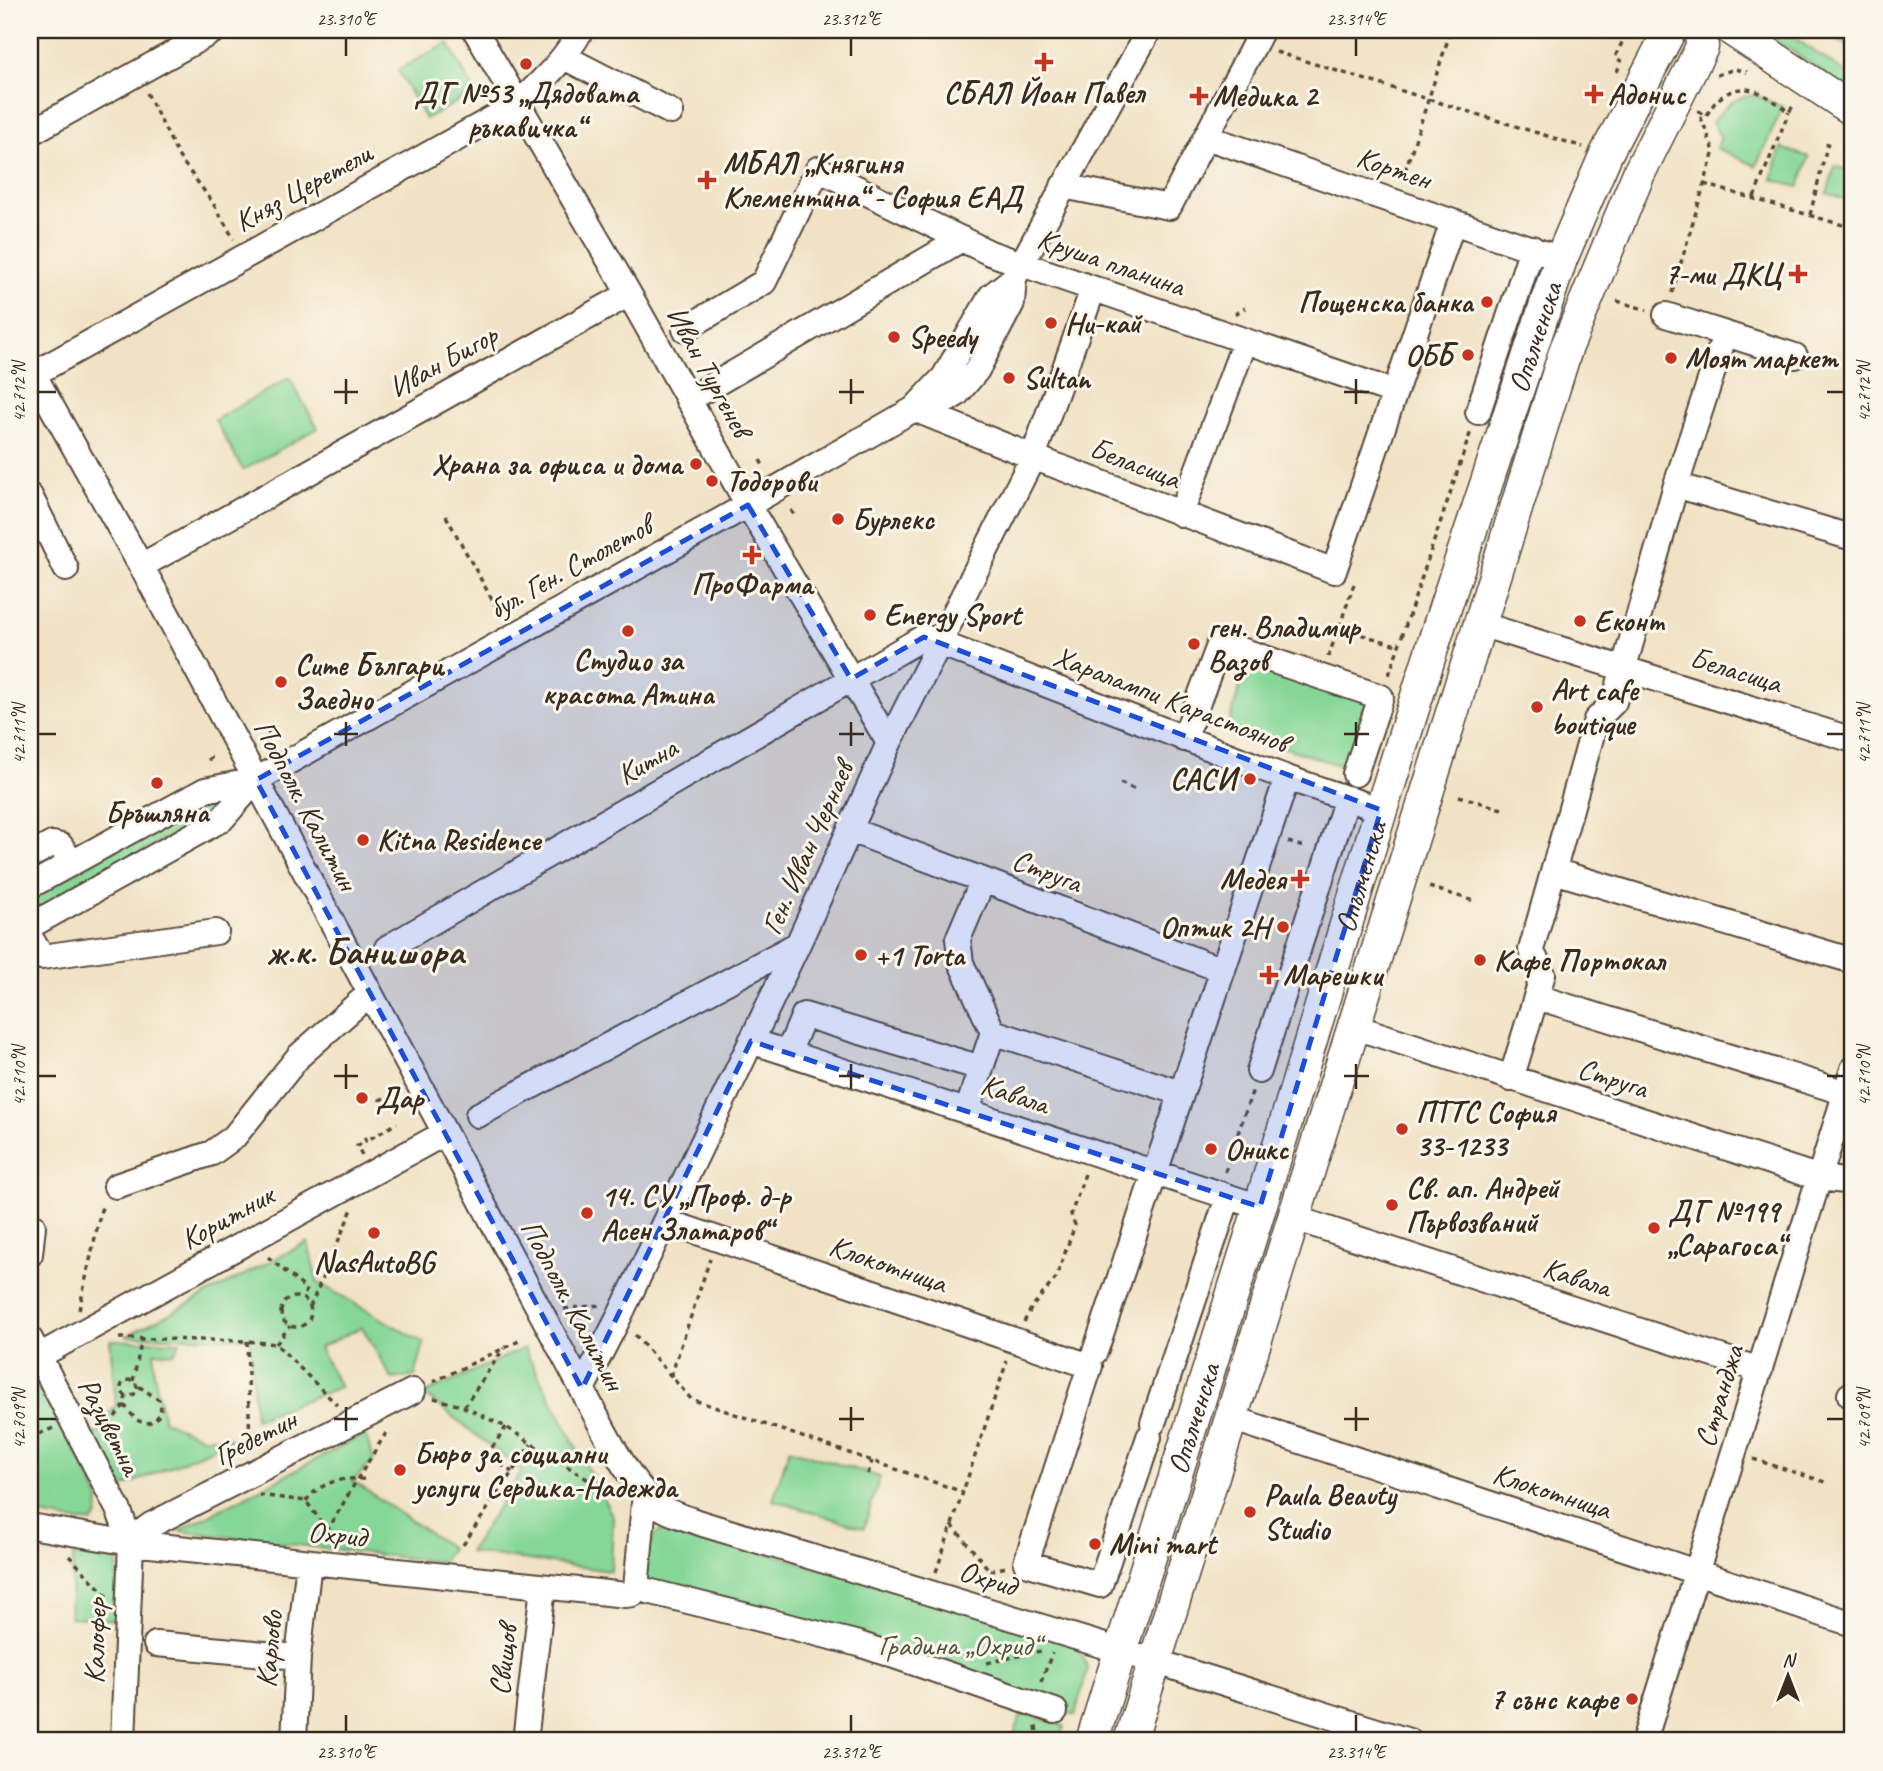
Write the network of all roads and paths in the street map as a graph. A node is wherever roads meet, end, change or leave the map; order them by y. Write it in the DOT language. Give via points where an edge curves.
graph roads {
  1 [pos="215,30"];
  2 [pos="475,30"];
  3 [pos="581,30"];
  4 [pos="1149,30"];
  5 [pos="1451,30"];
  6 [pos="1628,30"];
  7 [pos="1670,30"];
  8 [pos="1701,30"];
  9 [pos="1732,30"];
  10 [pos="1258,37"];
  11 [pos="564,57"];
  12 [pos="1622,61"];
  13 [pos="136,73"];
  14 [pos="1755,75"];
  15 [pos="1713,78"];
  16 [pos="1429,100"];
  17 [pos="1794,104"];
  18 [pos="517,105"];
  19 [pos="1689,106"];
  20 [pos="1853,110"];
  21 [pos="1699,111"];
  22 [pos="671,112"];
  23 [pos="1789,112"];
  24 [pos="30,133"];
  25 [pos="1206,138"];
  26 [pos="1828,142"];
  27 [pos="1586,148"];
  28 [pos="1704,184"];
  29 [pos="1063,187"];
  30 [pos="1753,198"];
  31 [pos="1394,202"];
  32 [pos="1810,215"];
  33 [pos="1453,222"];
  34 [pos="1853,228"];
  35 [pos="962,239"];
  36 [pos="1547,254"];
  37 [pos="243,256"];
  38 [pos="1018,271"];
  39 [pos="1093,289"];
  40 [pos="629,294"];
  41 [pos="1617,301"];
  42 [pos="1666,315"];
  43 [pos="685,329"];
  44 [pos="1725,334"];
  45 [pos="1245,341"];
  46 [pos="1795,356"];
  47 [pos="31,373"];
  48 [pos="1394,392"];
  49 [pos="688,400"];
  50 [pos="914,409"];
  51 [pos="1478,412"];
  52 [pos="1032,457"];
  53 [pos="760,460"];
  54 [pos="764,467"];
  55 [pos="1676,485"];
  56 [pos="30,496"];
  57 [pos="748,505"];
  58 [pos="791,510"];
  59 [pos="1181,514"];
  60 [pos="446,516"];
  61 [pos="795,516"];
  62 [pos="1853,538"];
  63 [pos="141,566"];
  64 [pos="66,569"];
  65 [pos="1334,571"];
  66 [pos="495,605"];
  67 [pos="1480,624"];
  68 [pos="1339,628"];
  69 [pos="940,643"];
  70 [pos="1333,644"];
  71 [pos="1399,646"];
  72 [pos="1394,661"];
  73 [pos="1623,669"];
  74 [pos="851,679"];
  75 [pos="266,729"];
  76 [pos="270,735"];
  77 [pos="1184,739"];
  78 [pos="1853,740"];
  79 [pos="889,743"];
  80 [pos="214,756"];
  81 [pos="208,760"];
  82 [pos="1355,774"];
  83 [pos="1287,778"];
  84 [pos="256,780"];
  85 [pos="1120,783"];
  86 [pos="1134,789"];
  87 [pos="1459,796"];
  88 [pos="1348,798"];
  89 [pos="1502,809"];
  90 [pos="1381,810"];
  91 [pos="850,830"];
  92 [pos="1268,835"];
  93 [pos="30,856"];
  94 [pos="1329,856"];
  95 [pos="72,863"];
  96 [pos="1554,871"];
  97 [pos="983,880"];
  98 [pos="30,886"];
  99 [pos="1429,887"];
  100 [pos="1474,901"];
  101 [pos="30,926"];
  102 [pos="216,932"];
  103 [pos="30,937"];
  104 [pos="798,944"];
  105 [pos="387,948"];
  106 [pos="1853,961"];
  107 [pos="1223,970"];
  108 [pos="370,993"];
  109 [pos="1537,997"];
  110 [pos="1354,1027"];
  111 [pos="993,1032"];
  112 [pos="751,1041"];
  113 [pos="788,1053"];
  114 [pos="981,1068"];
  115 [pos="1853,1069"];
  116 [pos="1259,1071"];
  117 [pos="1511,1079"];
  118 [pos="1181,1093"];
  119 [pos="1846,1093"];
  120 [pos="384,1098"];
  121 [pos="386,1110"];
  122 [pos="967,1112"];
  123 [pos="478,1115"];
  124 [pos="397,1123"];
  125 [pos="445,1133"];
  126 [pos="1092,1153"];
  127 [pos="365,1170"];
  128 [pos="1154,1173"];
  129 [pos="1820,1178"];
  130 [pos="1853,1182"];
  131 [pos="116,1186"];
  132 [pos="1222,1195"];
  133 [pos="1260,1207"];
  134 [pos="1294,1217"];
  135 [pos="665,1221"];
  136 [pos="33,1226"];
  137 [pos="716,1239"];
  138 [pos="249,1240"];
  139 [pos="30,1254"];
  140 [pos="304,1300"];
  141 [pos="310,1307"];
  142 [pos="564,1309"];
  143 [pos="613,1310"];
  144 [pos="290,1325"];
  145 [pos="72,1337"];
  146 [pos="116,1338"];
  147 [pos="142,1339"];
  148 [pos="1013,1340"];
  149 [pos="247,1341"];
  150 [pos="519,1341"];
  151 [pos="276,1343"];
  152 [pos="34,1347"];
  153 [pos="504,1348"];
  154 [pos="1092,1359"];
  155 [pos="1760,1370"];
  156 [pos="671,1376"];
  157 [pos="135,1383"];
  158 [pos="582,1390"];
  159 [pos="413,1391"];
  160 [pos="126,1395"];
  161 [pos="124,1405"];
  162 [pos="464,1407"];
  163 [pos="1231,1418"];
  164 [pos="354,1422"];
  165 [pos="392,1424"];
  166 [pos="506,1427"];
  167 [pos="531,1444"];
  168 [pos="89,1452"];
  169 [pos="1735,1454"];
  170 [pos="872,1461"];
  171 [pos="512,1472"];
  172 [pos="868,1474"];
  173 [pos="358,1478"];
  174 [pos="369,1480"];
  175 [pos="1825,1482"];
  176 [pos="638,1483"];
  177 [pos="253,1485"];
  178 [pos="963,1492"];
  179 [pos="306,1502"];
  180 [pos="952,1525"];
  181 [pos="30,1526"];
  182 [pos="327,1531"];
  183 [pos="131,1543"];
  184 [pos="463,1545"];
  185 [pos="70,1556"];
  186 [pos="309,1562"];
  187 [pos="1026,1563"];
  188 [pos="1698,1572"];
  189 [pos="543,1587"];
  190 [pos="636,1588"];
  191 [pos="929,1593"];
  192 [pos="128,1618"];
  193 [pos="1853,1624"];
  194 [pos="156,1644"];
  195 [pos="1119,1651"];
  196 [pos="298,1657"];
  197 [pos="1154,1661"];
  198 [pos="950,1676"];
  199 [pos="1044,1707"];
  200 [pos="123,1741"];
  201 [pos="294,1741"];
  202 [pos="526,1741"];
  203 [pos="1092,1741"];
  204 [pos="1130,1741"];
  205 [pos="1409,1741"];
  206 [pos="1644,1741"];
  1 -- 13 [label="street"];
  2 -- 18 [label="street, Иван Тургенев"];
  3 -- 11 [label="street, Княз Церетели"];
  4 -- 29 [label="street, бул. Ген. Столетов"];
  5 -- 16 [label="path"];
  6 -- 12 [label="path" via="1615,57"];
  7 -- 36 [label="main road, Опълченска" via="1606,154"];
  8 -- 67 [label="main road, Опълченска" via="1702,47 1639,173 1566,349"];
  9 -- 20 [label="main road"];
  10 -- 16 [label="path"];
  10 -- 25 [label="street"];
  11 -- 18 [label="street, Княз Церетели"];
  11 -- 22 [label="street"];
  13 -- 24 [label="street"];
  13 -- 37 [label="path" via="179,157 211,200"];
  14 -- 15 [label="path" via="1735,69"];
  16 -- 27 [label="path"];
  16 -- 31 [label="path"];
  17 -- 23 [label="path"];
  18 -- 37 [label="street, Княз Церетели"];
  18 -- 40 [label="street, Иван Тургенев"];
  19 -- 21 [label="path"];
  21 -- 23 [label="path" via="1706,116 1720,98 1737,89 1755,89"];
  21 -- 28 [label="path" via="1714,150"];
  23 -- 30 [label="path"];
  25 -- 29 [label="street" via="1169,207"];
  25 -- 31 [label="street, Кортен"];
  26 -- 32 [label="path"];
  28 -- 30 [label="path"];
  28 -- 42 [label="path"];
  29 -- 38 [label="street, бул. Ген. Столетов"];
  30 -- 32 [label="path"];
  31 -- 33 [label="street, Кортен"];
  32 -- 34 [label="path"];
  33 -- 36 [label="street, Кортен"];
  33 -- 48 [label="street"];
  35 -- 38 [label="street, Круша планина"];
  35 -- 43 [label="street, Круша планина" via="818,169 764,282"];
  35 -- 49 [label="street"];
  36 -- 51 [label="street"];
  36 -- 90 [label="main road, Опълченска"];
  37 -- 47 [label="street, Княз Церетели"];
  38 -- 39 [label="street, Круша планина"];
  38 -- 50 [label="street, бул. Ген. Столетов" via="1012,303 977,370 957,394 939,405"];
  39 -- 45 [label="street, Круша планина"];
  39 -- 52 [label="street, Ген. Иван Чернаев"];
  40 -- 49 [label="street, Иван Тургенев"];
  40 -- 63 [label="street, Иван Бигор"];
  41 -- 42 [label="path"];
  42 -- 44 [label="street"];
  44 -- 46 [label="street"];
  44 -- 55 [label="street"];
  45 -- 48 [label="street, Круша планина"];
  45 -- 59 [label="street"];
  47 -- 63 [label="street, Подполк. Калитин"];
  48 -- 65 [label="street"];
  49 -- 57 [label="street, Иван Тургенев"];
  50 -- 52 [label="street, Беласица"];
  50 -- 57 [label="street, бул. Ген. Столетов"];
  51 -- 71 [label="path"];
  52 -- 59 [label="street, Беласица"];
  52 -- 69 [label="street, Ген. Иван Чернаев"];
  53 -- 54 [label="path"];
  55 -- 62 [label="street"];
  55 -- 73 [label="street"];
  56 -- 64 [label="street"];
  57 -- 74 [label="street, Иван Тургенев"];
  57 -- 84 [label="street, бул. Ген. Столетов"];
  58 -- 61 [label="path"];
  59 -- 65 [label="street, Беласица"];
  60 -- 66 [label="path"];
  63 -- 84 [label="street, Подполк. Калитин"];
  65 -- 68 [label="path" via="1356,578"];
  67 -- 73 [label="street, Беласица"];
  67 -- 110 [label="main road, Опълченска"];
  68 -- 70 [label="path"];
  68 -- 71 [label="path"];
  69 -- 74 [label="street, Китна" via="925,637"];
  69 -- 77 [label="street, Харалампи Карастоянов"];
  69 -- 79 [label="street, Ген. Иван Чернаев"];
  71 -- 72 [label="path"];
  73 -- 78 [label="street, Беласица"];
  73 -- 96 [label="street" via="1614,702 1597,720"];
  74 -- 79 [label="street, Иван Тургенев"];
  74 -- 105 [label="street, Китна"];
  75 -- 76 [label="path"];
  77 -- 82 [label="street" via="1220,643 1381,697"];
  77 -- 83 [label="street, Харалампи Карастоянов"];
  79 -- 91 [label="street, Ген. Иван Чернаев"];
  80 -- 81 [label="path"];
  83 -- 88 [label="street, Харалампи Карастоянов"];
  83 -- 92 [label="street"];
  84 -- 95 [label="street, бул. Ген. Столетов" via="205,790"];
  84 -- 101 [label="street, бул. Ген. Столетов" via="222,819"];
  84 -- 108 [label="street, Подполк. Калитин"];
  85 -- 86 [label="path"];
  87 -- 89 [label="path"];
  88 -- 90 [label="street, Харалампи Карастоянов"];
  88 -- 94 [label="street"];
  90 -- 133 [label="main road, Опълченска"];
  91 -- 97 [label="street, Струга"];
  91 -- 104 [label="street, Ген. Иван Чернаев"];
  92 -- 94 [label="path"];
  92 -- 107 [label="street"];
  93 -- 95 [label="street" via="52,844 61,846"];
  94 -- 116 [label="street"];
  95 -- 98 [label="street, бул. Ген. Столетов"];
  96 -- 106 [label="street"];
  96 -- 109 [label="street" via="1531,950 1543,974"];
  97 -- 107 [label="street, Струга"];
  97 -- 111 [label="street" via="958,939 961,963"];
  99 -- 100 [label="path"];
  102 -- 103 [label="street" via="42,957"];
  104 -- 112 [label="street, Ген. Иван Чернаев"];
  104 -- 123 [label="street"];
  107 -- 118 [label="street"];
  108 -- 125 [label="street, Подполк. Калитин"];
  108 -- 131 [label="street" via="299,1056 234,1137 212,1153"];
  109 -- 117 [label="street"];
  109 -- 119 [label="street"];
  110 -- 117 [label="street, Струга"];
  110 -- 134 [label="main road, Опълченска"];
  111 -- 114 [label="street"];
  111 -- 118 [label="street"];
  112 -- 113 [label="street, Кавала"];
  112 -- 135 [label="street, Ген. Иван Чернаев"];
  113 -- 114 [label="street" via="804,1015"];
  113 -- 122 [label="street, Кавала"];
  114 -- 122 [label="street"];
  115 -- 119 [label="street, Странджа"];
  116 -- 132 [label="path"];
  117 -- 129 [label="street, Струга"];
  118 -- 128 [label="street"];
  119 -- 129 [label="street, Странджа"];
  120 -- 121 [label="path" via="380,1100"];
  122 -- 126 [label="street, Кавала"];
  124 -- 127 [label="path" via="356,1146"];
  125 -- 127 [label="street, Коритник"];
  125 -- 158 [label="street, Подполк. Калитин"];
  126 -- 128 [label="street, Кавала"];
  126 -- 148 [label="path" via="1056,1279"];
  127 -- 138 [label="street, Коритник"];
  127 -- 141 [label="path"];
  128 -- 132 [label="street, Кавала"];
  128 -- 154 [label="street"];
  129 -- 130 [label="street, Струга"];
  129 -- 155 [label="street, Странджа"];
  131 -- 145 [label="path" via="101,1210"];
  132 -- 133 [label="street, Кавала"];
  132 -- 187 [label="street" via="1100,1585"];
  133 -- 195 [label="main road, Опълченска"];
  134 -- 155 [label="street, Кавала"];
  134 -- 163 [label="main road, Опълченска"];
  135 -- 137 [label="street, Клокотница"];
  135 -- 143 [label="street, Ген. Иван Чернаев"];
  136 -- 139 [label="street"];
  137 -- 148 [label="street, Клокотница"];
  137 -- 156 [label="path"];
  138 -- 140 [label="path" via="306,1289"];
  138 -- 145 [label="street, Коритник"];
  140 -- 141 [label="path"];
  140 -- 144 [label="path" via="295,1298 284,1304 283,1319"];
  141 -- 144 [label="path" via="304,1325"];
  142 -- 143 [label="path"];
  143 -- 156 [label="path"];
  143 -- 158 [label="street, Ген. Иван Чернаев"];
  144 -- 151 [label="path"];
  145 -- 152 [label="street, Коритник"];
  146 -- 147 [label="path"];
  147 -- 149 [label="path"];
  147 -- 157 [label="path"];
  148 -- 154 [label="street, Клокотница"];
  148 -- 178 [label="path"];
  149 -- 151 [label="path"];
  149 -- 177 [label="path"];
  150 -- 153 [label="path"];
  151 -- 164 [label="path"];
  152 -- 168 [label="street, Разцветна"];
  153 -- 159 [label="path"];
  153 -- 162 [label="path"];
  154 -- 187 [label="street"];
  155 -- 169 [label="street, Странджа"];
  156 -- 170 [label="path" via="691,1399"];
  157 -- 160 [label="path" via="137,1390"];
  157 -- 160 [label="path" via="128,1380 122,1384"];
  157 -- 161 [label="path" via="159,1400 160,1415 141,1423"];
  158 -- 176 [label="street, Подполк. Калитин"];
  159 -- 162 [label="path"];
  159 -- 164 [label="street, Гредетин"];
  160 -- 161 [label="path"];
  161 -- 168 [label="path"];
  162 -- 166 [label="path"];
  163 -- 188 [label="street, Клокотница"];
  163 -- 197 [label="main road, Опълченска"];
  164 -- 177 [label="street, Гредетин"];
  165 -- 173 [label="path"];
  166 -- 167 [label="path"];
  166 -- 171 [label="path" via="487,1455"];
  167 -- 171 [label="path"];
  167 -- 176 [label="path" via="604,1490"];
  168 -- 183 [label="street, Разцветна"];
  169 -- 175 [label="path"];
  169 -- 188 [label="street, Странджа"];
  170 -- 172 [label="path"];
  170 -- 178 [label="path"];
  171 -- 184 [label="path"];
  173 -- 174 [label="path"];
  173 -- 179 [label="path" via="335,1481 313,1492"];
  173 -- 182 [label="path"];
  176 -- 190 [label="street"];
  176 -- 191 [label="street, Охрид" via="660,1507 703,1524"];
  177 -- 179 [label="path"];
  177 -- 183 [label="street, Гредетин" via="151,1525"];
  178 -- 180 [label="path"];
  179 -- 182 [label="path"];
  180 -- 187 [label="path" via="990,1571"];
  180 -- 191 [label="path"];
  181 -- 183 [label="street, Охрид"];
  182 -- 186 [label="path"];
  183 -- 186 [label="street, Охрид"];
  183 -- 192 [label="street, Калофер"];
  185 -- 192 [label="path"];
  186 -- 189 [label="street, Охрид"];
  186 -- 196 [label="street, Карлово"];
  188 -- 193 [label="street, Клокотница"];
  188 -- 206 [label="street, Странджа"];
  189 -- 190 [label="street, Охрид" via="626,1595"];
  189 -- 202 [label="street, Свищов"];
  190 -- 198 [label="street, Охрид" via="859,1644"];
  191 -- 195 [label="street, Охрид"];
  192 -- 200 [label="street, Калофер"];
  194 -- 196 [label="street"];
  195 -- 197 [label="street, Охрид"];
  195 -- 203 [label="main road, Опълченска"];
  196 -- 201 [label="street, Карлово"];
  197 -- 204 [label="main road, Опълченска"];
  197 -- 205 [label="street, Охрид"];
  198 -- 199 [label="street, Охрид"];
  198 -- 199 [label="path" via="1054,1648"];
}
